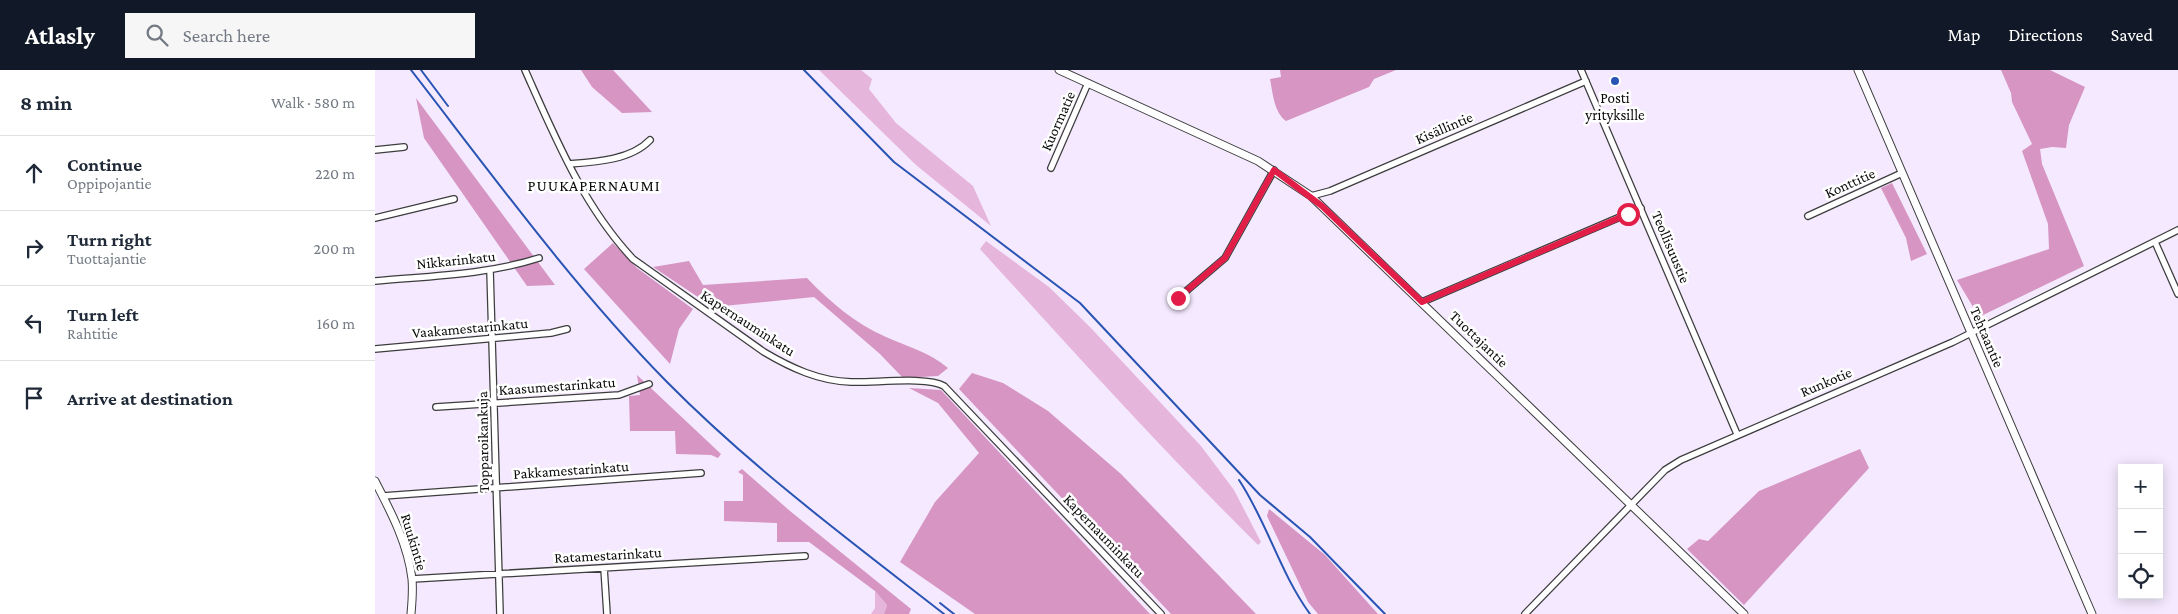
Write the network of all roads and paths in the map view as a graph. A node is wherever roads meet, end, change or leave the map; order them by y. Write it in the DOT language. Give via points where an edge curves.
graph roads {
  1 [pos="525,70"];
  2 [pos="1059,70"];
  3 [pos="1581,70"];
  4 [pos="1859,70"];
  5 [pos="1586,81"];
  6 [pos="1088,83"];
  7 [pos="651,140"];
  8 [pos="404,147"];
  9 [pos="375,150"];
  10 [pos="569,164"];
  11 [pos="1051,168"];
  12 [pos="1274,170"];
  13 [pos="1902,173"];
  14 [pos="1311,196"];
  15 [pos="454,199"];
  16 [pos="1641,208"];
  17 [pos="1808,216"];
  18 [pos="375,218"];
  19 [pos="2178,230"];
  20 [pos="2155,242"];
  21 [pos="539,258"];
  22 [pos="490,270"];
  23 [pos="375,281"];
  24 [pos="2178,294"];
  25 [pos="1178,298"];
  26 [pos="1422,302"];
  27 [pos="567,330"];
  28 [pos="1971,334"];
  29 [pos="492,338"];
  30 [pos="375,349"];
  31 [pos="649,384"];
  32 [pos="494,403"];
  33 [pos="436,407"];
  34 [pos="1737,434"];
  35 [pos="701,473"];
  36 [pos="375,481"];
  37 [pos="496,488"];
  38 [pos="383,496"];
  39 [pos="1630,505"];
  40 [pos="805,556"];
  41 [pos="604,568"];
  42 [pos="499,574"];
  43 [pos="412,579"];
  44 [pos="411,614"];
  45 [pos="500,614"];
  46 [pos="607,614"];
  47 [pos="1161,614"];
  48 [pos="1525,614"];
  49 [pos="1744,614"];
  50 [pos="2092,614"];
  1 -- 10 [label="street, Kapernauminkatu"];
  2 -- 6 [label="street, Tuottajantie"];
  3 -- 5 [label="street, Teollisuustie"];
  4 -- 13 [label="street, Tehtaantie"];
  5 -- 14 [label="street, Kisällintie" via="1330,191"];
  5 -- 16 [label="street, Teollisuustie"];
  6 -- 11 [label="street, Kuormatie"];
  6 -- 12 [label="street, Tuottajantie"];
  7 -- 10 [label="street" via="631,154"];
  8 -- 9 [label="street"];
  10 -- 47 [label="street, Kapernauminkatu" via="607,228 633,259 785,365 829,379 940,383 948,389"];
  12 -- 14 [label="street, Tuottajantie"];
  12 -- 25 [label="street" via="1225,258"];
  13 -- 17 [label="street, Konttitie"];
  13 -- 28 [label="street, Tehtaantie"];
  14 -- 26 [label="street, Tuottajantie"];
  15 -- 18 [label="street"];
  16 -- 26 [label="street"];
  16 -- 34 [label="street, Teollisuustie"];
  19 -- 20 [label="street, Runkotie"];
  20 -- 24 [label="street"];
  20 -- 28 [label="street, Runkotie"];
  21 -- 22 [label="street, Nikkarinkatu"];
  22 -- 23 [label="street, Nikkarinkatu"];
  22 -- 29 [label="street, Topparoikankuja"];
  26 -- 39 [label="street, Tuottajantie"];
  27 -- 29 [label="street, Vaakamestarinkatu"];
  28 -- 34 [label="street, Runkotie"];
  28 -- 50 [label="street, Tehtaantie"];
  29 -- 30 [label="street, Vaakamestarinkatu"];
  29 -- 32 [label="street, Topparoikankuja"];
  31 -- 32 [label="street, Kaasumestarinkatu" via="619,395"];
  32 -- 33 [label="street, Kaasumestarinkatu"];
  32 -- 37 [label="street, Topparoikankuja"];
  34 -- 39 [label="street, Runkotie" via="1665,470"];
  35 -- 37 [label="street, Pakkamestarinkatu"];
  36 -- 38 [label="street, Ruukintie"];
  37 -- 38 [label="street, Pakkamestarinkatu"];
  37 -- 42 [label="street, Topparoikankuja"];
  38 -- 43 [label="street, Ruukintie" via="402,539"];
  39 -- 48 [label="street, Runkotie"];
  39 -- 49 [label="street, Tuottajantie"];
  40 -- 41 [label="street, Ratamestarinkatu"];
  41 -- 42 [label="street, Ratamestarinkatu"];
  41 -- 46 [label="street"];
  42 -- 43 [label="street, Ratamestarinkatu"];
  42 -- 45 [label="street, Topparoikankuja"];
  43 -- 44 [label="street, Ruukintie"];
}
